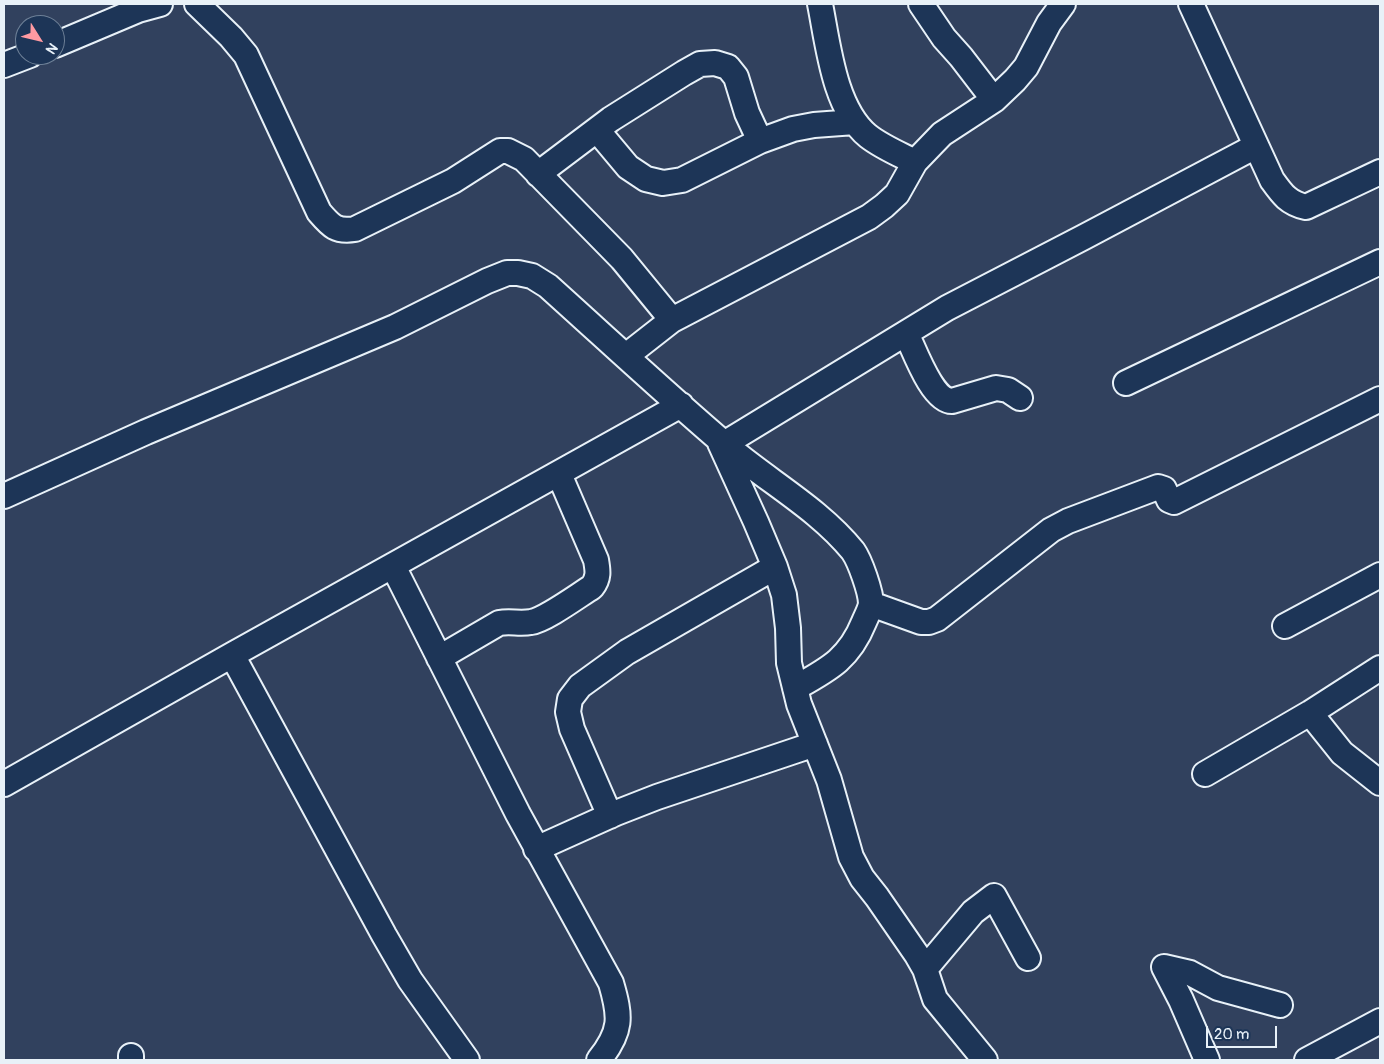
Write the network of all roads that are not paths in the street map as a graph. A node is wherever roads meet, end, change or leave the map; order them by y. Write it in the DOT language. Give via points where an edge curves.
graph roads {
  1 [pos="160,4"];
  2 [pos="197,4"];
  3 [pos="820,4"];
  4 [pos="921,4"];
  5 [pos="1191,4"];
  6 [pos="1060,5"];
  7 [pos="65,40"];
  8 [pos="994,100"];
  9 [pos="855,122"];
  10 [pos="597,130"];
  11 [pos="760,141"];
  12 [pos="1256,146"];
  13 [pos="915,162"];
  14 [pos="1380,172"];
  15 [pos="538,174"];
  16 [pos="1380,262"];
  17 [pos="672,320"];
  18 [pos="906,333"];
  19 [pos="626,356"];
  20 [pos="1126,383"];
  21 [pos="1020,398"];
  22 [pos="1380,399"];
  23 [pos="681,405"];
  24 [pos="721,440"];
  25 [pos="559,474"];
  26 [pos="4,496"];
  27 [pos="393,566"];
  28 [pos="775,567"];
  29 [pos="1380,575"];
  30 [pos="871,604"];
  31 [pos="1284,626"];
  32 [pos="232,655"];
  33 [pos="439,658"];
  34 [pos="1380,668"];
  35 [pos="795,688"];
  36 [pos="1310,713"];
  37 [pos="815,744"];
  38 [pos="1205,774"];
  39 [pos="1380,783"];
  40 [pos="4,784"];
  41 [pos="610,816"];
  42 [pos="536,848"];
  43 [pos="1028,958"];
  44 [pos="925,969"];
  45 [pos="1280,1005"];
  46 [pos="1380,1021"];
  47 [pos="468,1060"];
  48 [pos="599,1060"];
  49 [pos="985,1060"];
  50 [pos="1207,1060"];
  51 [pos="1307,1060"];
  1 -- 7 [label="street"];
  2 -- 15 [label="street" via="246,55 315,204 330,225 343,231 355,229 453,180 500,151 508,151 524,159"];
  3 -- 9 [label="street" via="844,104"];
  4 -- 8 [label="street"];
  5 -- 12 [label="street"];
  6 -- 8 [label="street" via="1026,67"];
  8 -- 13 [label="street" via="942,134"];
  9 -- 11 [label="street" via="814,125"];
  9 -- 13 [label="street" via="868,136"];
  10 -- 11 [label="street" via="628,166 646,179 662,184 682,180"];
  10 -- 11 [label="street" via="684,73 700,64 715,63 728,67 736,77"];
  10 -- 15 [label="street"];
  12 -- 14 [label="street" via="1272,180 1284,196 1306,207"];
  12 -- 18 [label="street" via="947,308"];
  13 -- 17 [label="street" via="897,194 868,217"];
  15 -- 17 [label="street" via="622,259"];
  16 -- 20 [label="street"];
  17 -- 19 [label="street"];
  18 -- 21 [label="street" via="930,382 947,401 996,388 1008,390"];
  18 -- 24 [label="street"];
  19 -- 23 [label="street"];
  19 -- 26 [label="street" via="548,286 532,276 507,273 395,327"];
  22 -- 30 [label="street" via="1174,502 1169,500 1164,489 1158,487 1068,521 1050,530 937,619 921,622"];
  23 -- 24 [label="street"];
  23 -- 25 [label="street"];
  24 -- 28 [label="street"];
  24 -- 30 [label="street" via="838,534 863,570"];
  25 -- 27 [label="street"];
  25 -- 33 [label="street" via="596,560 597,581 541,618 531,622 500,624"];
  27 -- 32 [label="street"];
  27 -- 33 [label="street"];
  28 -- 35 [label="street" via="784,595 789,663"];
  28 -- 41 [label="street" via="613,661 580,686 570,699 568,712 572,730"];
  29 -- 31 [label="street"];
  30 -- 35 [label="street" via="857,639 845,655"];
  32 -- 40 [label="street"];
  32 -- 47 [label="street" via="410,980"];
  33 -- 42 [label="street"];
  34 -- 36 [label="street"];
  35 -- 37 [label="street"];
  36 -- 38 [label="street"];
  36 -- 39 [label="street" via="1342,753"];
  37 -- 41 [label="street"];
  37 -- 44 [label="street" via="851,857"];
  41 -- 42 [label="street"];
  42 -- 48 [label="street" via="611,984 618,1008 618,1027"];
  43 -- 44 [label="street" via="994,896 973,912"];
  44 -- 49 [label="street" via="934,999"];
  45 -- 50 [label="street" via="1218,988 1190,973 1164,967"];
  46 -- 51 [label="street"];
}
